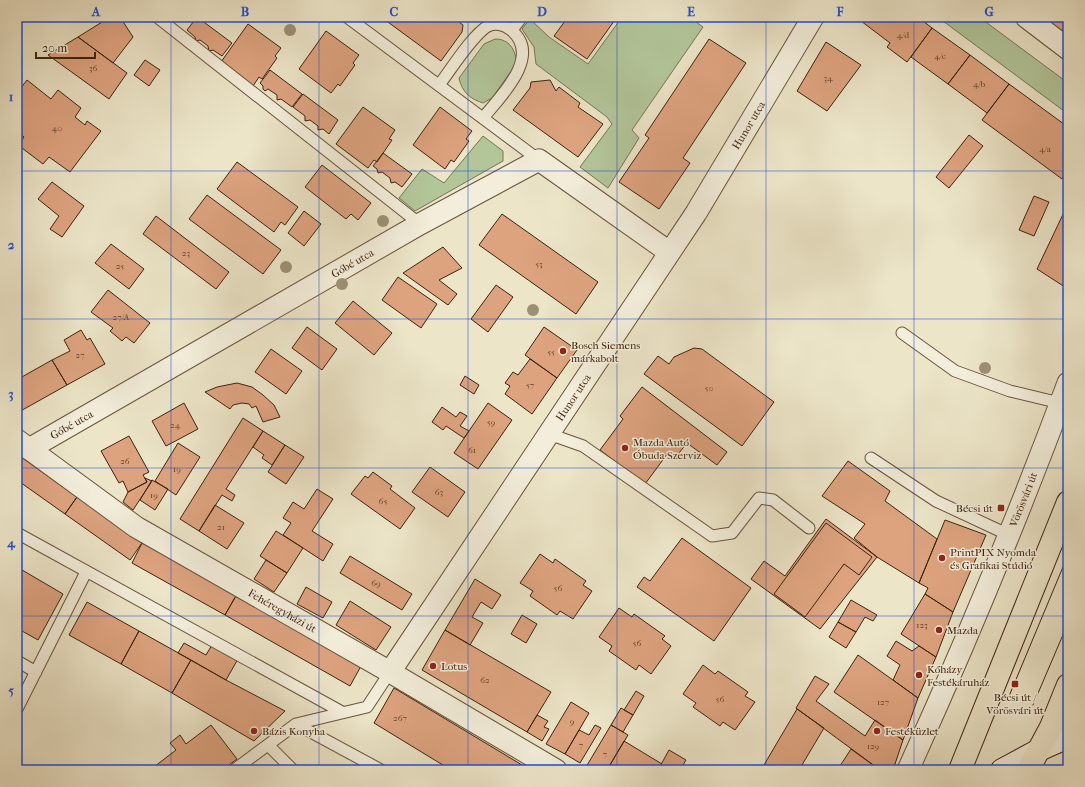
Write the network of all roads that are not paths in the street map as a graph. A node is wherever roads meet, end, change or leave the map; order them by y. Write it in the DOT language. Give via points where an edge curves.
graph roads {
  1 [pos="157,17"];
  2 [pos="347,17"];
  3 [pos="522,17"];
  4 [pos="813,17"];
  5 [pos="1026,17"];
  6 [pos="512,30"];
  7 [pos="1068,49"];
  8 [pos="439,85"];
  9 [pos="483,118"];
  10 [pos="539,160"];
  11 [pos="420,224"];
  12 [pos="670,252"];
  13 [pos="902,333"];
  14 [pos="1068,383"];
  15 [pos="1060,403"];
  16 [pos="549,434"];
  17 [pos="23,445"];
  18 [pos="871,458"];
  19 [pos="1068,502"];
  20 [pos="809,528"];
  21 [pos="17,533"];
  22 [pos="1009,535"];
  23 [pos="86,572"];
  24 [pos="17,661"];
  25 [pos="36,672"];
  26 [pos="390,672"];
  27 [pos="1068,685"];
  28 [pos="17,709"];
  29 [pos="342,712"];
  30 [pos="296,724"];
  31 [pos="1068,737"];
  32 [pos="268,745"];
  33 [pos="1041,749"];
  34 [pos="234,770"];
  35 [pos="293,770"];
  36 [pos="381,770"];
  37 [pos="556,770"];
  38 [pos="908,770"];
  39 [pos="960,770"];
  40 [pos="1002,770"];
  41 [pos="1028,770"];
  1 -- 11 [label="lane"];
  2 -- 8 [label="lane"];
  3 -- 6 [label="lane"];
  4 -- 12 [label="street, Hunor utca"];
  5 -- 7 [label="street"];
  6 -- 8 [label="lane" via="494,24 483,30"];
  6 -- 9 [label="lane" via="522,46 521,66 517,75"];
  8 -- 9 [label="lane"];
  9 -- 10 [label="lane"];
  10 -- 11 [label="street, Góbé utca"];
  10 -- 12 [label="street"];
  11 -- 17 [label="street, Góbé utca"];
  12 -- 16 [label="street, Hunor utca"];
  13 -- 15 [label="lane" via="955,372 1010,391"];
  14 -- 15 [label="street, Vörösvári út"];
  15 -- 22 [label="street, Vörösvári út"];
  16 -- 20 [label="lane" via="583,446 712,536 732,534 758,498 773,500"];
  16 -- 26 [label="street, Hunor utca"];
  17 -- 26 [label="street, Fehéregyházi út" via="136,527"];
  18 -- 22 [label="lane" via="936,501"];
  19 -- 39 [label="main road"];
  21 -- 23 [label="lane"];
  22 -- 38 [label="street, Vörösvári út"];
  23 -- 25 [label="lane"];
  23 -- 29 [label="lane"];
  24 -- 25 [label="lane"];
  25 -- 28 [label="lane"];
  26 -- 29 [label="lane" via="367,707"];
  26 -- 37 [label="street, Fehéregyházi út"];
  27 -- 33 [label="main road"];
  29 -- 30 [label="lane"];
  30 -- 32 [label="lane"];
  30 -- 36 [label="lane"];
  31 -- 33 [label="main road"];
  32 -- 34 [label="lane"];
  32 -- 35 [label="lane"];
  33 -- 40 [label="main road"];
  33 -- 41 [label="main road"];
}
